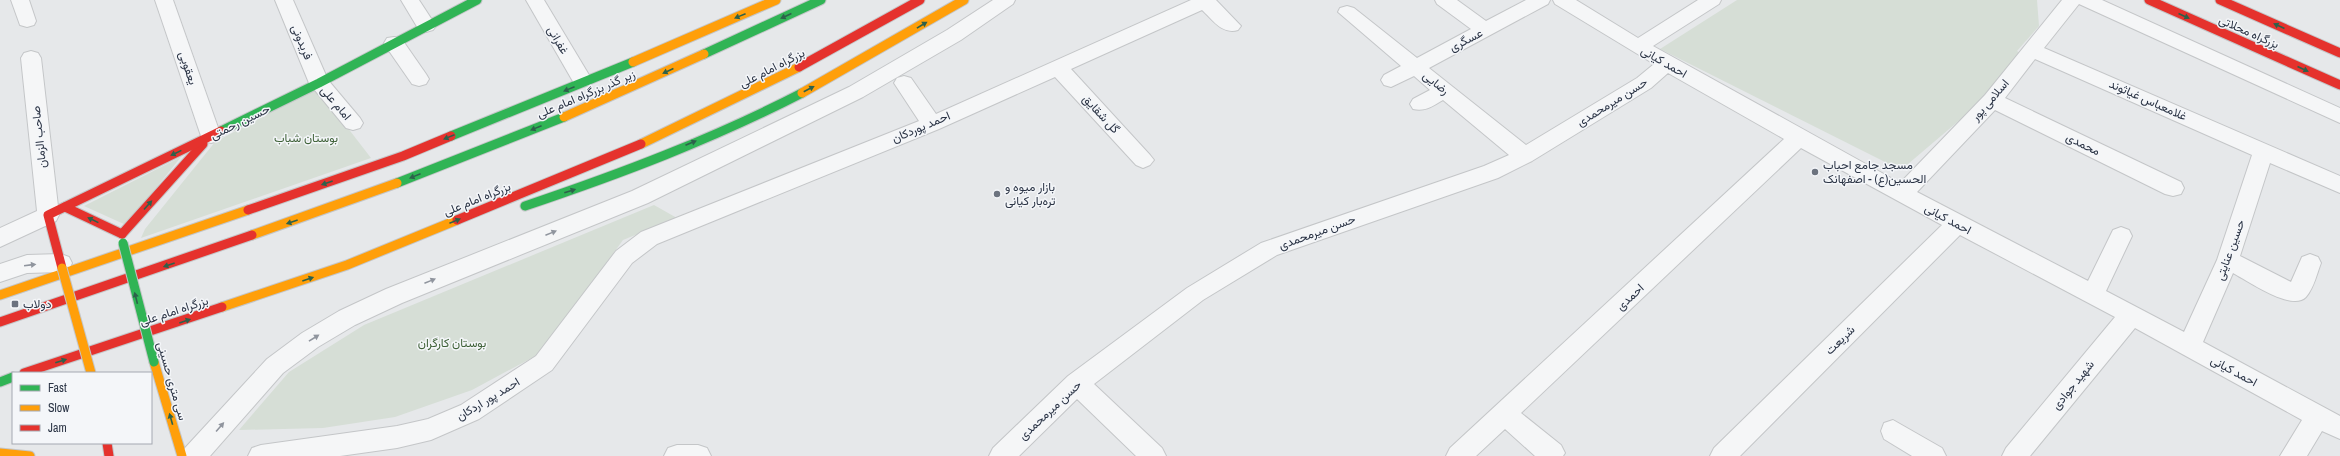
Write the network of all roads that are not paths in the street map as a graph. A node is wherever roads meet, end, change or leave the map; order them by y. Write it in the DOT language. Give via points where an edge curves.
graph roads {
  1 [pos="20,0"];
  2 [pos="164,0"];
  3 [pos="284,0"];
  4 [pos="410,0"];
  5 [pos="477,0"];
  6 [pos="535,0"];
  7 [pos="776,0"];
  8 [pos="822,0"];
  9 [pos="920,0"];
  10 [pos="964,0"];
  11 [pos="1006,0"];
  12 [pos="1444,0"];
  13 [pos="1541,0"];
  14 [pos="1562,0"];
  15 [pos="1712,0"];
  16 [pos="2072,0"];
  17 [pos="2086,0"];
  18 [pos="2148,0"];
  19 [pos="2220,0"];
  20 [pos="1206,1"];
  21 [pos="1347,12"];
  22 [pos="27,21"];
  23 [pos="426,26"];
  24 [pos="1231,26"];
  25 [pos="1485,30"];
  26 [pos="394,43"];
  27 [pos="1637,47"];
  28 [pos="2031,50"];
  29 [pos="2340,53"];
  30 [pos="31,58"];
  31 [pos="1666,64"];
  32 [pos="1414,66"];
  33 [pos="1058,68"];
  34 [pos="418,79"];
  35 [pos="582,80"];
  36 [pos="1391,80"];
  37 [pos="319,83"];
  38 [pos="904,83"];
  39 [pos="2340,85"];
  40 [pos="1444,90"];
  41 [pos="1992,100"];
  42 [pos="1420,104"];
  43 [pos="2340,116"];
  44 [pos="353,123"];
  45 [pos="932,124"];
  46 [pos="211,136"];
  47 [pos="1800,137"];
  48 [pos="2264,151"];
  49 [pos="1525,156"];
  50 [pos="1143,160"];
  51 [pos="2340,185"];
  52 [pos="2174,188"];
  53 [pos="1903,194"];
  54 [pos="513,210"];
  55 [pos="57,211"];
  56 [pos="475,223"];
  57 [pos="1957,224"];
  58 [pos="2121,236"];
  59 [pos="0,238"];
  60 [pos="122,238"];
  61 [pos="633,248"];
  62 [pos="2228,260"];
  63 [pos="2310,263"];
  64 [pos="347,265"];
  65 [pos="62,266"];
  66 [pos="0,273"];
  67 [pos="2093,294"];
  68 [pos="0,295"];
  69 [pos="2132,314"];
  70 [pos="0,322"];
  71 [pos="2189,347"];
  72 [pos="27,372"];
  73 [pos="91,372"];
  74 [pos="12,377"];
  75 [pos="0,382"];
  76 [pos="1077,383"];
  77 [pos="1504,414"];
  78 [pos="2318,416"];
  79 [pos="2340,428"];
  80 [pos="1893,431"];
  81 [pos="107,444"];
  82 [pos="335,452"];
  83 [pos="0,453"];
  84 [pos="1725,455"];
  85 [pos="30,456"];
  86 [pos="109,456"];
  87 [pos="182,456"];
  88 [pos="194,456"];
  89 [pos="261,456"];
  90 [pos="677,456"];
  91 [pos="698,456"];
  92 [pos="1002,456"];
  93 [pos="1154,456"];
  94 [pos="1459,456"];
  95 [pos="1548,456"];
  96 [pos="1933,456"];
  97 [pos="2015,456"];
  98 [pos="2293,456"];
  1 -- 22 [label="street"];
  2 -- 46 [label="street, یعقوبی"];
  3 -- 37 [label="street, فریدونی"];
  4 -- 23 [label="street"];
  5 -- 23 [label="main road, حسین رحمتی"];
  6 -- 35 [label="street, غفرانی"];
  7 -- 68 [label="main road, one-way" via="641,59 403,156"];
  8 -- 70 [label="main road, زیر گذر بزرگراه امام علی, one-way" via="596,105 355,200"];
  64 -- 9 [label="main road, بزرگراه امام علی, one-way" via="647,142 821,56"];
  54 -- 10 [label="main road, one-way" via="610,178 774,108 860,62"];
  88 -- 11 [label="street, one-way" via="275,366 310,340 347,318 394,296 640,197 856,92 954,35"];
  12 -- 25 [label="street"];
  13 -- 25 [label="street, عسگری"];
  14 -- 27 [label="street, احمد کیانی"];
  15 -- 27 [label="street"];
  16 -- 28 [label="street, اسلامی پور"];
  17 -- 43 [label="street"];
  18 -- 39 [label="main road, بزرگراه محلاتی, one-way"];
  29 -- 19 [label="main road, بزرگراه محلاتی, one-way"];
  20 -- 24 [label="street"];
  20 -- 33 [label="street, احمد پوردکان"];
  21 -- 32 [label="street, رضایی"];
  23 -- 26 [label="main road, حسین رحمتی"];
  25 -- 32 [label="street, عسگری"];
  26 -- 34 [label="street"];
  26 -- 37 [label="main road, حسین رحمتی"];
  27 -- 31 [label="street, احمد کیانی"];
  28 -- 41 [label="street, اسلامی پور"];
  28 -- 48 [label="street, غلامعباس غیاثوند"];
  30 -- 55 [label="street, صاحب الزمان"];
  31 -- 47 [label="street, احمد کیانی"];
  31 -- 49 [label="street, حسن میرمحمدی" via="1644,83"];
  32 -- 36 [label="street, عسگری"];
  32 -- 40 [label="street, رضایی"];
  33 -- 45 [label="street, احمد پوردکان"];
  33 -- 50 [label="street, گل شقایق"];
  37 -- 44 [label="street, امام علی"];
  37 -- 46 [label="main road, حسین رحمتی"];
  38 -- 45 [label="street"];
  40 -- 42 [label="street"];
  40 -- 49 [label="street, رضایی"];
  41 -- 52 [label="street, محمدی"];
  41 -- 53 [label="street, اسلامی پور"];
  45 -- 61 [label="street, احمد پوردکان" via="649,238"];
  46 -- 55 [label="main road, حسین رحمتی, one-way"];
  60 -- 46 [label="main road, one-way"];
  47 -- 53 [label="street, احمد کیانی"];
  47 -- 77 [label="street, احمدی"];
  48 -- 51 [label="street, غلامعباس غیاثوند"];
  48 -- 62 [label="street, حسین عنایتی"];
  49 -- 76 [label="street, حسن میرمحمدی" via="1491,172 1269,249 1195,294"];
  53 -- 57 [label="street, احمد کیانی"];
  55 -- 59 [label="street, حسین رحمتی"];
  60 -- 55 [label="main road, one-way"];
  55 -- 65 [label="main road"];
  56 -- 64 [label="main road"];
  57 -- 67 [label="street, احمد کیانی"];
  57 -- 84 [label="street, شریعت"];
  58 -- 67 [label="street"];
  87 -- 60 [label="main road, سی متری حسینی, one-way, bridge" via="154,362"];
  61 -- 82 [label="street, احمد پور اردکان" via="544,363 470,412 431,429"];
  62 -- 63 [label="street" via="2289,292 2296,292 2299,289"];
  62 -- 71 [label="street, حسین عنایتی"];
  72 -- 64 [label="main road, بزرگراه امام علی, one-way"];
  66 -- 65 [label="street, one-way" via="27,264"];
  65 -- 73 [label="main road, bridge"];
  67 -- 69 [label="street, احمد کیانی"];
  69 -- 71 [label="street, احمد کیانی"];
  69 -- 97 [label="street, شهید جوادی"];
  71 -- 78 [label="street, احمد کیانی"];
  74 -- 75 [label="main road"];
  76 -- 92 [label="street, حسن میرمحمدی"];
  76 -- 93 [label="street"];
  77 -- 94 [label="street, احمدی"];
  77 -- 95 [label="street" via="1552,454"];
  78 -- 79 [label="street, احمد کیانی"];
  78 -- 98 [label="street"];
  80 -- 96 [label="street"];
  81 -- 86 [label="main road"];
  82 -- 89 [label="street, احمد پور اردکان"];
  83 -- 85 [label="main road"];
  90 -- 91 [label="street"];
}
